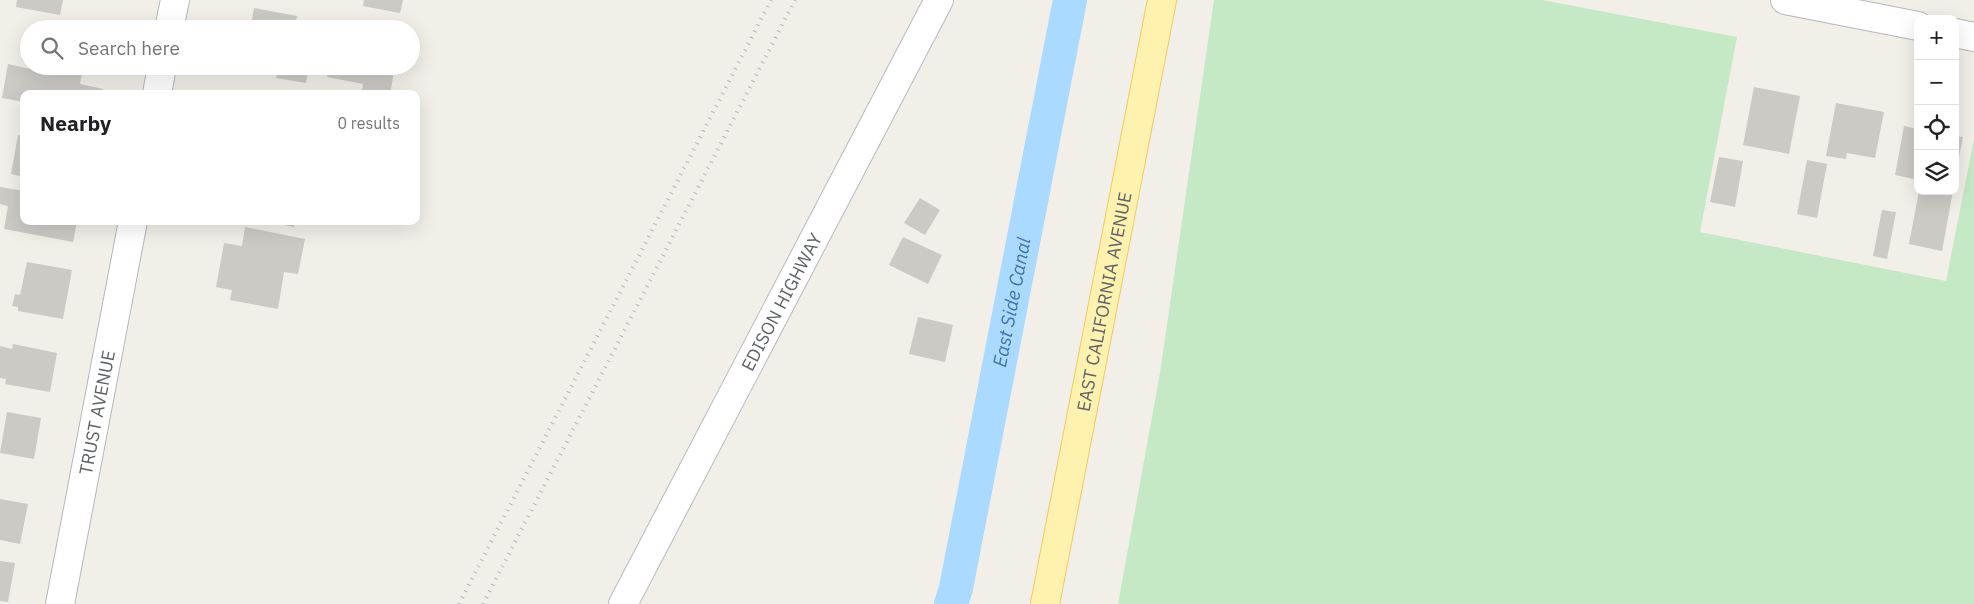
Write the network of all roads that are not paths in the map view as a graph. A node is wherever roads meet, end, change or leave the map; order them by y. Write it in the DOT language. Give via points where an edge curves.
graph roads {
  1 [pos="175,0"];
  2 [pos="939,0"];
  3 [pos="1162,0"];
  4 [pos="1785,0"];
  5 [pos="171,20"];
  6 [pos="1914,25"];
  7 [pos="1959,35"];
  8 [pos="1974,37"];
  9 [pos="160,75"];
  10 [pos="158,90"];
  11 [pos="132,225"];
  12 [pos="60,604"];
  13 [pos="623,604"];
  14 [pos="1045,604"];
  1 -- 5 [label="main road"];
  2 -- 13 [label="main road, EDISON HIGHWAY"];
  3 -- 14 [label="main road, EAST CALIFORNIA AVENUE"];
  4 -- 6 [label="main road"];
  7 -- 8 [label="main road"];
  9 -- 10 [label="main road"];
  11 -- 12 [label="main road, TRUST AVENUE"];
}
